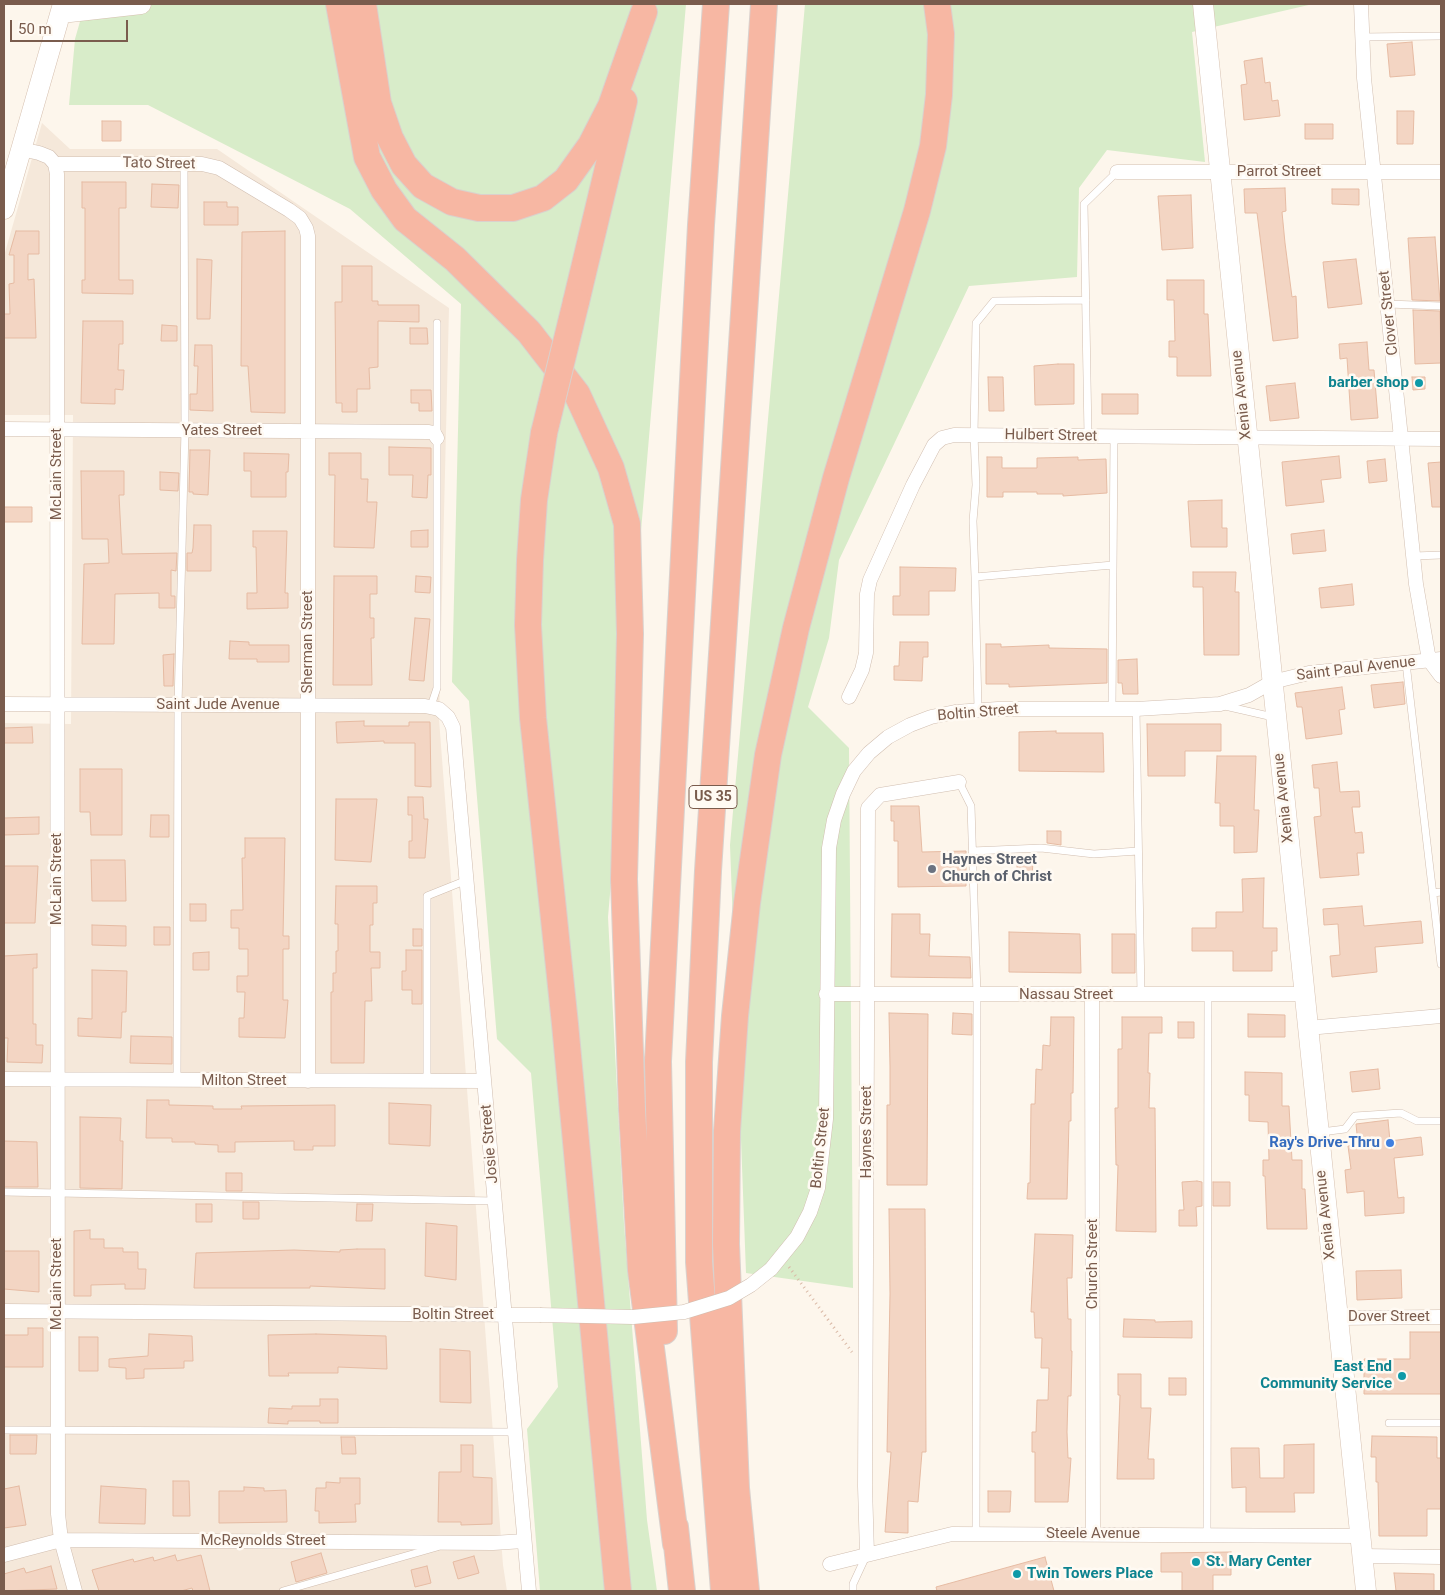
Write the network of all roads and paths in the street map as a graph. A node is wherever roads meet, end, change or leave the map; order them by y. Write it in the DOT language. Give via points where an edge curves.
graph roads {
  1 [pos="141,4"];
  2 [pos="339,4"];
  3 [pos="363,4"];
  4 [pos="716,4"];
  5 [pos="764,4"];
  6 [pos="937,4"];
  7 [pos="1203,4"];
  8 [pos="1361,4"];
  9 [pos="62,8"];
  10 [pos="644,8"];
  11 [pos="1441,36"];
  12 [pos="1361,37"];
  13 [pos="21,149"];
  14 [pos="54,164"];
  15 [pos="184,164"];
  16 [pos="1117,172"];
  17 [pos="1374,172"];
  18 [pos="1441,172"];
  19 [pos="1220,173"];
  20 [pos="4,209"];
  21 [pos="289,210"];
  22 [pos="1086,300"];
  23 [pos="1388,304"];
  24 [pos="1441,306"];
  25 [pos="437,323"];
  26 [pos="4,429"];
  27 [pos="57,430"];
  28 [pos="185,430"];
  29 [pos="308,431"];
  30 [pos="974,435"];
  31 [pos="1088,437"];
  32 [pos="1114,437"];
  33 [pos="437,438"];
  34 [pos="1247,439"];
  35 [pos="1402,439"];
  36 [pos="1441,439"];
  37 [pos="1441,555"];
  38 [pos="1414,556"];
  39 [pos="1113,565"];
  40 [pos="975,577"];
  41 [pos="1435,660"];
  42 [pos="1406,663"];
  43 [pos="1441,676"];
  44 [pos="1272,682"];
  45 [pos="849,697"];
  46 [pos="4,704"];
  47 [pos="57,704"];
  48 [pos="308,704"];
  49 [pos="1220,704"];
  50 [pos="178,705"];
  51 [pos="432,706"];
  52 [pos="1112,709"];
  53 [pos="1136,709"];
  54 [pos="978,710"];
  55 [pos="1276,717"];
  56 [pos="959,782"];
  57 [pos="972,851"];
  58 [pos="1138,851"];
  59 [pos="466,880"];
  60 [pos="1441,892"];
  61 [pos="1433,893"];
  62 [pos="1441,964"];
  63 [pos="826,994"];
  64 [pos="1208,994"];
  65 [pos="1305,994"];
  66 [pos="866,995"];
  67 [pos="977,995"];
  68 [pos="1092,995"];
  69 [pos="1140,995"];
  70 [pos="1441,1016"];
  71 [pos="1308,1028"];
  72 [pos="4,1079"];
  73 [pos="57,1080"];
  74 [pos="177,1080"];
  75 [pos="308,1081"];
  76 [pos="427,1082"];
  77 [pos="484,1082"];
  78 [pos="1441,1121"];
  79 [pos="1318,1132"];
  80 [pos="57,1191"];
  81 [pos="4,1192"];
  82 [pos="495,1200"];
  83 [pos="782,1258"];
  84 [pos="4,1311"];
  85 [pos="57,1312"];
  86 [pos="505,1315"];
  87 [pos="1441,1317"];
  88 [pos="1336,1318"];
  89 [pos="865,1370"];
  90 [pos="1389,1423"];
  91 [pos="1441,1423"];
  92 [pos="57,1429"];
  93 [pos="4,1430"];
  94 [pos="514,1432"];
  95 [pos="1093,1533"];
  96 [pos="976,1534"];
  97 [pos="1208,1534"];
  98 [pos="1360,1536"];
  99 [pos="61,1540"];
  100 [pos="524,1541"];
  101 [pos="453,1542"];
  102 [pos="676,1544"];
  103 [pos="867,1554"];
  104 [pos="4,1555"];
  105 [pos="1362,1556"];
  106 [pos="1441,1557"];
  107 [pos="830,1564"];
  108 [pos="75,1591"];
  109 [pos="283,1591"];
  110 [pos="529,1591"];
  111 [pos="618,1591"];
  112 [pos="682,1591"];
  113 [pos="724,1591"];
  114 [pos="746,1591"];
  115 [pos="853,1591"];
  116 [pos="1366,1591"];
  1 -- 9 [label="street"];
  2 -- 102 [label="highway" via="367,157 384,190 405,220 455,259 529,332 577,394 611,468 627,524 630,634 624,878 632,1110 641,1270"];
  3 -- 10 [label="highway" via="378,102 390,138 404,165 424,186 452,202 479,208 513,208 543,198 566,180 591,145 610,106"];
  4 -- 102 [label="highway, US 35" via="701,225 658,1061 666,1390"];
  5 -- 113 [label="highway, US 35" via="708,871 699,1062 700,1262"];
  6 -- 114 [label="highway" via="939,94 933,146 917,211 836,478 796,628 768,755 747,903 727,1131 726,1235 736,1488"];
  7 -- 19 [label="street, Xenia Avenue"];
  8 -- 12 [label="street, Clover Street"];
  9 -- 13 [label="street"];
  10 -- 111 [label="highway, bridge" via="544,433 534,500 528,625 533,718"];
  11 -- 12 [label="lane"];
  12 -- 17 [label="street, Clover Street"];
  13 -- 14 [label="street" via="49,157"];
  13 -- 20 [label="street"];
  14 -- 15 [label="street, Tato Street"];
  14 -- 27 [label="street, McLain Street" via="57,174"];
  15 -- 21 [label="street, Tato Street" via="219,168"];
  15 -- 28 [label="lane"];
  16 -- 19 [label="street, Parrot Street"];
  16 -- 22 [label="lane" via="1084,204"];
  17 -- 18 [label="street, Parrot Street"];
  17 -- 19 [label="street, Parrot Street"];
  17 -- 23 [label="street, Clover Street"];
  19 -- 34 [label="street, Xenia Avenue"];
  21 -- 29 [label="street, Sherman Street" via="300,218 308,236"];
  22 -- 30 [label="lane" via="994,301 976,323"];
  22 -- 31 [label="lane"];
  23 -- 24 [label="lane"];
  23 -- 35 [label="street, Clover Street"];
  25 -- 33 [label="lane"];
  26 -- 27 [label="street, Yates Street"];
  27 -- 28 [label="street, Yates Street"];
  27 -- 47 [label="street, McLain Street"];
  28 -- 29 [label="street, Yates Street"];
  28 -- 50 [label="lane"];
  29 -- 33 [label="street, Yates Street" via="430,432"];
  29 -- 48 [label="street, Sherman Street"];
  30 -- 31 [label="street, Hulbert Street"];
  30 -- 40 [label="lane"];
  30 -- 45 [label="street, Hulbert Street" via="954,434 934,445 895,523 870,580 866,652 862,670"];
  31 -- 32 [label="street, Hulbert Street"];
  32 -- 34 [label="street, Hulbert Street"];
  32 -- 39 [label="lane"];
  33 -- 51 [label="lane" via="437,688"];
  34 -- 35 [label="street, Hulbert Street"];
  34 -- 44 [label="street, Xenia Avenue"];
  35 -- 36 [label="street, Hulbert Street"];
  35 -- 38 [label="street, Clover Street"];
  37 -- 38 [label="lane"];
  38 -- 41 [label="street, Clover Street"];
  39 -- 40 [label="lane"];
  39 -- 52 [label="lane"];
  40 -- 54 [label="lane"];
  41 -- 42 [label="street, Saint Paul Avenue"];
  41 -- 43 [label="street, Clover Street"];
  42 -- 44 [label="street, Saint Paul Avenue" via="1309,673"];
  42 -- 61 [label="lane"];
  44 -- 49 [label="street, Boltin Street" via="1249,696"];
  44 -- 55 [label="street, Xenia Avenue"];
  46 -- 47 [label="street, Saint Jude Avenue"];
  47 -- 50 [label="street, Saint Jude Avenue"];
  47 -- 73 [label="street, McLain Street"];
  48 -- 50 [label="street, Saint Jude Avenue"];
  48 -- 51 [label="street, Saint Jude Avenue"];
  48 -- 75 [label="street, Sherman Street"];
  49 -- 53 [label="street, Boltin Street"];
  49 -- 55 [label="lane"];
  50 -- 74 [label="lane"];
  51 -- 59 [label="street, Josie Street" via="448,717 453,727"];
  52 -- 53 [label="street, Boltin Street"];
  52 -- 54 [label="street, Boltin Street"];
  53 -- 58 [label="lane"];
  54 -- 63 [label="street, Boltin Street" via="931,717 910,725 888,737 854,771 837,812 829,848"];
  55 -- 65 [label="street, Xenia Avenue"];
  56 -- 57 [label="lane" via="971,806"];
  56 -- 66 [label="street, Haynes Street" via="880,795 868,808"];
  57 -- 58 [label="lane" via="1041,848 1094,854"];
  57 -- 67 [label="lane"];
  58 -- 69 [label="lane"];
  59 -- 76 [label="lane" via="428,896"];
  59 -- 77 [label="street, Josie Street"];
  60 -- 61 [label="lane"];
  61 -- 62 [label="lane"];
  63 -- 66 [label="street, Nassau Street"];
  63 -- 83 [label="street, Boltin Street" via="826,1119 818,1188 797,1238"];
  64 -- 65 [label="street, Nassau Street"];
  64 -- 69 [label="street, Nassau Street"];
  64 -- 97 [label="lane"];
  65 -- 71 [label="street, Xenia Avenue"];
  66 -- 67 [label="street, Nassau Street"];
  66 -- 89 [label="street, Haynes Street"];
  67 -- 68 [label="street, Nassau Street"];
  67 -- 96 [label="lane"];
  68 -- 69 [label="street, Nassau Street"];
  68 -- 95 [label="street, Church Street"];
  70 -- 71 [label="street"];
  71 -- 79 [label="street, Xenia Avenue"];
  72 -- 73 [label="street, Milton Street"];
  73 -- 74 [label="street, Milton Street"];
  73 -- 80 [label="street, McLain Street"];
  74 -- 75 [label="street, Milton Street"];
  75 -- 76 [label="street, Milton Street"];
  76 -- 77 [label="street, Milton Street"];
  77 -- 82 [label="street, Josie Street"];
  78 -- 79 [label="lane" via="1417,1120 1401,1113 1355,1116 1345,1129"];
  79 -- 88 [label="street, Xenia Avenue"];
  80 -- 81 [label="lane"];
  80 -- 82 [label="lane"];
  80 -- 85 [label="street, McLain Street"];
  82 -- 86 [label="street, Josie Street"];
  83 -- 86 [label="street, Boltin Street, bridge" via="751,1285 728,1298 684,1312 633,1317"];
  83 -- 89 [label="path"];
  84 -- 85 [label="street, Boltin Street"];
  85 -- 86 [label="street, Boltin Street"];
  85 -- 92 [label="street, McLain Street"];
  86 -- 94 [label="street, Josie Street"];
  87 -- 88 [label="street, Dover Street"];
  88 -- 98 [label="street, Xenia Avenue"];
  89 -- 103 [label="street, Haynes Street"];
  90 -- 91 [label="lane"];
  92 -- 93 [label="lane"];
  92 -- 94 [label="lane"];
  92 -- 99 [label="street, McLain Street"];
  94 -- 100 [label="street, Josie Street"];
  95 -- 96 [label="street, Steele Avenue"];
  95 -- 97 [label="street, Steele Avenue"];
  96 -- 103 [label="street, Steele Avenue" via="952,1534"];
  97 -- 98 [label="street, Steele Avenue"];
  98 -- 105 [label="street, Xenia Avenue"];
  99 -- 101 [label="street, McReynolds Street"];
  99 -- 104 [label="street, McReynolds Street"];
  99 -- 108 [label="street, McLain Street"];
  100 -- 101 [label="street, McReynolds Street"];
  100 -- 110 [label="street, Josie Street"];
  101 -- 109 [label="lane"];
  102 -- 112 [label="highway, US 35"];
  103 -- 107 [label="street, Steele Avenue"];
  103 -- 115 [label="lane"];
  105 -- 106 [label="street"];
  105 -- 116 [label="street, Xenia Avenue"];
}
